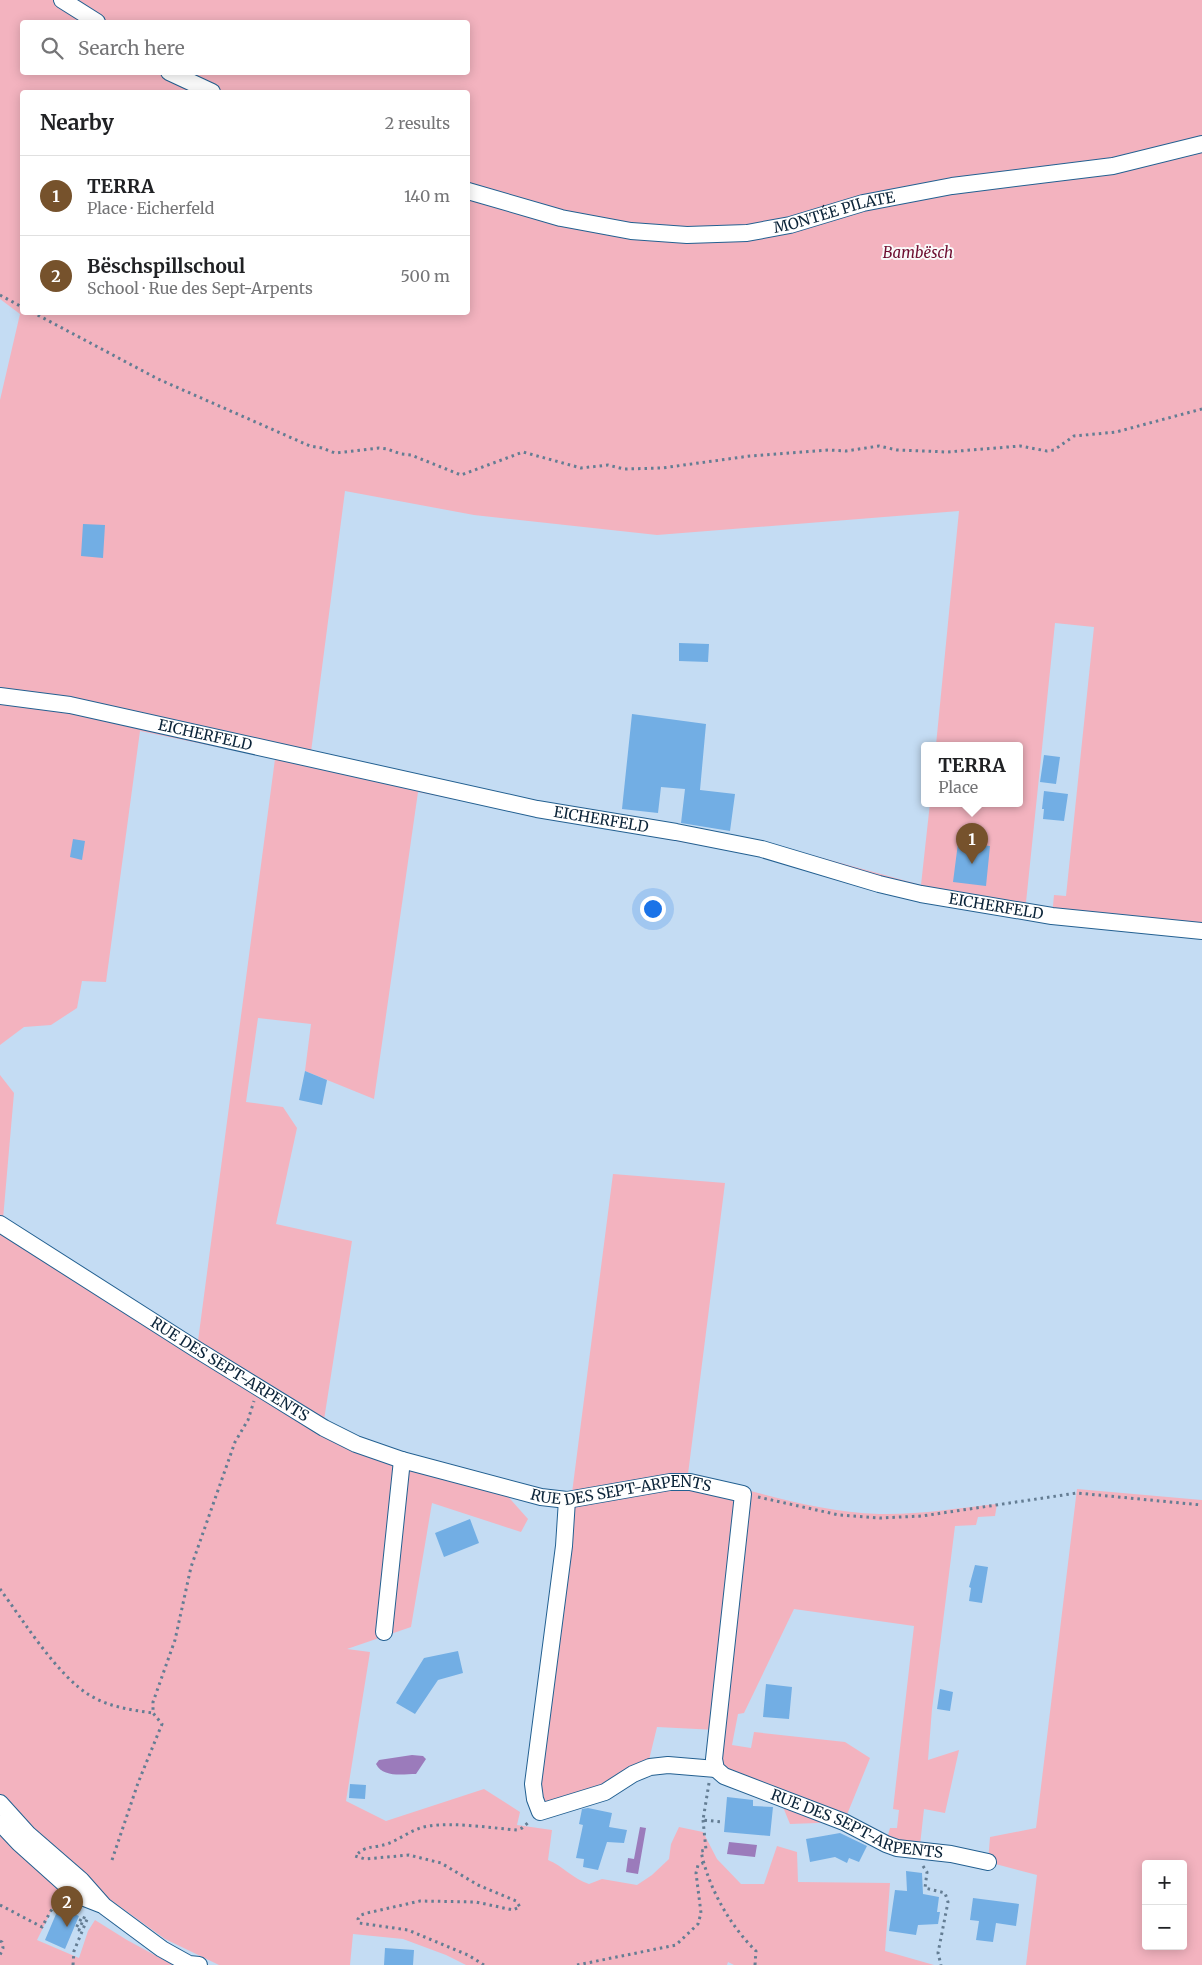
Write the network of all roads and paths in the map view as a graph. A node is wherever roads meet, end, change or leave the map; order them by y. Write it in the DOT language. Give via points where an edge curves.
graph roads {
  1 [pos="62,0"];
  2 [pos="94,20"];
  3 [pos="175,75"];
  4 [pos="208,90"];
  5 [pos="1202,144"];
  6 [pos="470,192"];
  7 [pos="0,295"];
  8 [pos="20,306"];
  9 [pos="38,315"];
  10 [pos="1202,409"];
  11 [pos="0,696"];
  12 [pos="1202,931"];
  13 [pos="0,1224"];
  14 [pos="248,1420"];
  15 [pos="402,1460"];
  16 [pos="742,1494"];
  17 [pos="567,1500"];
  18 [pos="1202,1505"];
  19 [pos="0,1589"];
  20 [pos="384,1632"];
  21 [pos="153,1714"];
  22 [pos="716,1769"];
  23 [pos="0,1804"];
  24 [pos="540,1812"];
  25 [pos="703,1820"];
  26 [pos="722,1822"];
  27 [pos="0,1823"];
  28 [pos="915,1850"];
  29 [pos="112,1860"];
  30 [pos="988,1862"];
  31 [pos="703,1863"];
  32 [pos="66,1885"];
  33 [pos="0,1905"];
  34 [pos="94,1907"];
  35 [pos="80,1918"];
  36 [pos="0,1941"];
  37 [pos="0,1955"];
  38 [pos="73,1965"];
  39 [pos="198,1965"];
  40 [pos="484,1965"];
  41 [pos="577,1965"];
  42 [pos="754,1965"];
  43 [pos="941,1965"];
  1 -- 2 [label="street"];
  3 -- 4 [label="street"];
  5 -- 6 [label="street, MONTÉE PILATE" via="1113,166 952,186 863,203 790,225 747,233 687,235 631,231 561,218"];
  7 -- 8 [label="path"];
  9 -- 10 [label="path" via="158,379 310,446 335,454 387,449 461,475 523,452 581,468 608,464 624,469 662,468 750,456 829,450 846,452 879,446 947,452 1020,446 1047,451 1054,450 1074,436 1116,432"];
  11 -- 12 [label="street, EICHERFELD" via="70,705 537,809 762,849 921,894 1052,916"];
  13 -- 15 [label="street, RUE DES SEPT-ARPENTS" via="324,1428 356,1444"];
  14 -- 21 [label="path" via="235,1442 191,1566 176,1640 153,1702"];
  15 -- 17 [label="street, RUE DES SEPT-ARPENTS" via="542,1497"];
  15 -- 20 [label="street"];
  16 -- 17 [label="street, RUE DES SEPT-ARPENTS" via="690,1482 670,1482"];
  16 -- 18 [label="path" via="839,1515 880,1518 939,1514 1077,1493"];
  16 -- 22 [label="street" via="714,1759"];
  17 -- 24 [label="street" via="533,1784"];
  19 -- 21 [label="path" via="61,1672 90,1696 118,1708"];
  21 -- 29 [label="path" via="162,1724"];
  22 -- 24 [label="street" via="668,1765 650,1767 605,1792"];
  22 -- 25 [label="path" via="708,1786"];
  22 -- 28 [label="street, RUE DES SEPT-ARPENTS" via="724,1776 844,1822 886,1844"];
  23 -- 34 [label="street" via="28,1834 81,1880"];
  24 -- 40 [label="path" via="517,1830 428,1826 386,1844 363,1849 355,1856 365,1859 410,1855 441,1863 478,1885 516,1901 520,1907 512,1910 476,1902 420,1901 360,1915 358,1919 364,1925 408,1930"];
  25 -- 26 [label="path"];
  25 -- 31 [label="path" via="706,1850 701,1851"];
  27 -- 32 [label="street"];
  28 -- 30 [label="street, RUE DES SEPT-ARPENTS"];
  28 -- 43 [label="path" via="927,1872 925,1888 945,1892 948,1902 938,1953"];
  31 -- 41 [label="path" via="698,1865 696,1873 701,1913 698,1924 676,1945"];
  31 -- 42 [label="path" via="742,1937 756,1951"];
  32 -- 33 [label="path" via="42,1927"];
  32 -- 34 [label="street"];
  34 -- 35 [label="path" via="79,1930 76,1928"];
  34 -- 38 [label="path" via="74,1951"];
  34 -- 39 [label="street" via="162,1949 189,1964"];
  36 -- 37 [label="path" via="3,1948"];
}
